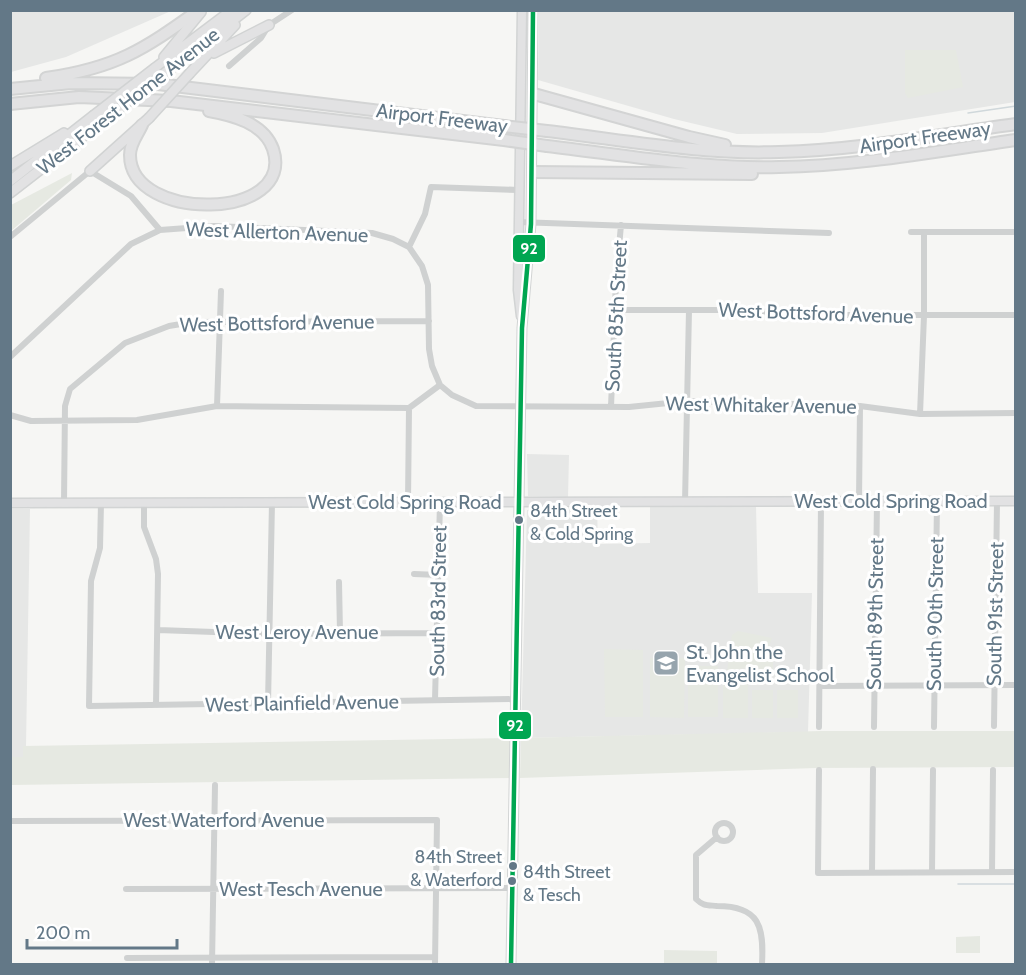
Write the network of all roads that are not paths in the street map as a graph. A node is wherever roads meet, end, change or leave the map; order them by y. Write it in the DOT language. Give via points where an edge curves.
graph roads {
  1 [pos="201,10"];
  2 [pos="232,10"];
  3 [pos="292,10"];
  4 [pos="522,10"];
  5 [pos="533,10"];
  6 [pos="246,11"];
  7 [pos="269,25"];
  8 [pos="200,63"];
  9 [pos="229,66"];
  10 [pos="155,68"];
  11 [pos="10,83"];
  12 [pos="10,89"];
  13 [pos="534,93"];
  14 [pos="171,101"];
  15 [pos="520,103"];
  16 [pos="10,104"];
  17 [pos="90,118"];
  18 [pos="146,122"];
  19 [pos="1016,124"];
  20 [pos="1016,140"];
  21 [pos="815,151"];
  22 [pos="904,155"];
  23 [pos="10,166"];
  24 [pos="90,171"];
  25 [pos="519,171"];
  26 [pos="533,172"];
  27 [pos="10,181"];
  28 [pos="519,190"];
  29 [pos="10,193"];
  30 [pos="518,222"];
  31 [pos="531,224"];
  32 [pos="621,225"];
  33 [pos="160,230"];
  34 [pos="911,232"];
  35 [pos="924,232"];
  36 [pos="1016,232"];
  37 [pos="830,233"];
  38 [pos="10,237"];
  39 [pos="409,248"];
  40 [pos="221,291"];
  41 [pos="616,310"];
  42 [pos="689,310"];
  43 [pos="1016,315"];
  44 [pos="924,316"];
  45 [pos="429,321"];
  46 [pos="220,322"];
  47 [pos="522,328"];
  48 [pos="10,357"];
  49 [pos="440,385"];
  50 [pos="688,401"];
  51 [pos="217,406"];
  52 [pos="611,406"];
  53 [pos="860,406"];
  54 [pos="521,407"];
  55 [pos="409,408"];
  56 [pos="1016,413"];
  57 [pos="920,414"];
  58 [pos="10,415"];
  59 [pos="64,421"];
  60 [pos="859,501"];
  61 [pos="877,501"];
  62 [pos="937,501"];
  63 [pos="998,501"];
  64 [pos="1016,501"];
  65 [pos="10,502"];
  66 [pos="64,502"];
  67 [pos="272,502"];
  68 [pos="408,502"];
  69 [pos="440,502"];
  70 [pos="520,502"];
  71 [pos="685,502"];
  72 [pos="821,502"];
  73 [pos="101,503"];
  74 [pos="144,503"];
  75 [pos="414,574"];
  76 [pos="439,575"];
  77 [pos="339,582"];
  78 [pos="158,630"];
  79 [pos="269,633"];
  80 [pos="340,633"];
  81 [pos="437,633"];
  82 [pos="934,685"];
  83 [pos="994,685"];
  84 [pos="1016,685"];
  85 [pos="820,686"];
  86 [pos="874,686"];
  87 [pos="516,699"];
  88 [pos="435,700"];
  89 [pos="268,704"];
  90 [pos="156,705"];
  91 [pos="994,726"];
  92 [pos="819,727"];
  93 [pos="874,727"];
  94 [pos="933,727"];
  95 [pos="873,769"];
  96 [pos="819,770"];
  97 [pos="933,770"];
  98 [pos="993,770"];
  99 [pos="215,785"];
  100 [pos="214,820"];
  101 [pos="10,821"];
  102 [pos="717,837"];
  103 [pos="872,872"];
  104 [pos="932,872"];
  105 [pos="992,872"];
  106 [pos="1016,872"];
  107 [pos="436,888"];
  108 [pos="512,888"];
  109 [pos="126,889"];
  110 [pos="213,889"];
  111 [pos="127,957"];
  112 [pos="212,961"];
  113 [pos="435,961"];
  114 [pos="512,964"];
  115 [pos="762,964"];
  1 -- 10 [label="main road"];
  1 -- 11 [label="highway" via="121,61 83,72"];
  2 -- 10 [label="main road, West Forest Home Avenue"];
  3 -- 7 [label="street"];
  4 -- 15 [label="street"];
  5 -- 13 [label="street"];
  6 -- 8 [label="main road"];
  6 -- 29 [label="main road, West Forest Home Avenue, bridge"];
  7 -- 8 [label="main road" via="230,43"];
  7 -- 9 [label="street" via="261,38"];
  8 -- 18 [label="main road, bridge"];
  10 -- 17 [label="main road, West Forest Home Avenue, bridge"];
  12 -- 21 [label="highway, Airport Freeway, bridge" via="71,83 158,84 702,149"];
  13 -- 15 [label="street"];
  13 -- 21 [label="highway" via="714,143 738,147 803,146"];
  13 -- 26 [label="street"];
  14 -- 16 [label="highway, Airport Freeway" via="79,97"];
  14 -- 18 [label="highway" via="238,118 259,130 271,144 274,155 272,174 265,186 243,199 219,204 189,203 157,193 138,176 130,158 132,144"];
  14 -- 22 [label="highway, Airport Freeway, bridge" via="692,163 751,167 812,165"];
  15 -- 25 [label="street"];
  17 -- 23 [label="main road"];
  17 -- 27 [label="main road, West Forest Home Avenue"];
  18 -- 24 [label="main road"];
  19 -- 21 [label="highway, Airport Freeway"];
  20 -- 22 [label="highway, Airport Freeway"];
  22 -- 26 [label="highway" via="866,165 788,173"];
  24 -- 33 [label="street" via="131,196"];
  24 -- 38 [label="street, West Forest Home Avenue"];
  25 -- 26 [label="street"];
  25 -- 28 [label="street"];
  26 -- 31 [label="street"];
  28 -- 30 [label="street"];
  28 -- 39 [label="street" via="431,187 425,214"];
  30 -- 31 [label="street"];
  30 -- 47 [label="street"];
  31 -- 32 [label="street"];
  31 -- 47 [label="street"];
  32 -- 37 [label="street"];
  32 -- 41 [label="street, South 85th Street"];
  33 -- 39 [label="street, West Allerton Avenue" via="214,226 372,233"];
  33 -- 48 [label="street, West Allerton Avenue" via="131,244"];
  34 -- 35 [label="street"];
  35 -- 36 [label="street"];
  35 -- 44 [label="street"];
  39 -- 45 [label="street" via="422,266 428,285"];
  40 -- 46 [label="street"];
  41 -- 42 [label="street, West Bottsford Avenue"];
  41 -- 52 [label="street, South 85th Street"];
  42 -- 44 [label="street, West Bottsford Avenue"];
  42 -- 50 [label="street"];
  43 -- 44 [label="street, West Bottsford Avenue"];
  44 -- 57 [label="street"];
  45 -- 46 [label="street, West Bottsford Avenue"];
  45 -- 49 [label="street" via="430,357"];
  46 -- 51 [label="street"];
  46 -- 59 [label="street, West Bottsford Avenue" via="169,326 125,343 70,389"];
  47 -- 54 [label="street"];
  49 -- 54 [label="street, West Whitaker Avenue" via="476,406"];
  49 -- 55 [label="street"];
  50 -- 52 [label="street, West Whitaker Avenue"];
  50 -- 53 [label="street, West Whitaker Avenue"];
  50 -- 71 [label="street"];
  51 -- 55 [label="street"];
  51 -- 59 [label="street" via="149,419"];
  52 -- 54 [label="street, West Whitaker Avenue"];
  53 -- 57 [label="street, West Whitaker Avenue"];
  53 -- 60 [label="street"];
  54 -- 70 [label="street"];
  55 -- 68 [label="street"];
  56 -- 57 [label="street, West Whitaker Avenue"];
  58 -- 59 [label="street" via="31,421"];
  59 -- 66 [label="street, West Bottsford Avenue"];
  60 -- 61 [label="street, West Cold Spring Road"];
  60 -- 72 [label="street, West Cold Spring Road"];
  61 -- 62 [label="street, West Cold Spring Road"];
  61 -- 86 [label="street, South 89th Street"];
  62 -- 63 [label="street, West Cold Spring Road"];
  62 -- 82 [label="street, South 90th Street"];
  63 -- 64 [label="street, West Cold Spring Road"];
  63 -- 83 [label="street, South 91st Street"];
  65 -- 66 [label="street, West Cold Spring Road"];
  66 -- 73 [label="street, West Cold Spring Road"];
  67 -- 68 [label="street, West Cold Spring Road"];
  67 -- 74 [label="street, West Cold Spring Road"];
  67 -- 79 [label="street"];
  68 -- 69 [label="street, West Cold Spring Road"];
  69 -- 70 [label="street, West Cold Spring Road"];
  69 -- 76 [label="street, South 83rd Street"];
  70 -- 71 [label="street, West Cold Spring Road"];
  70 -- 87 [label="street"];
  71 -- 72 [label="street, West Cold Spring Road"];
  72 -- 85 [label="street"];
  73 -- 74 [label="street, West Cold Spring Road"];
  73 -- 90 [label="street, West Plainfield Avenue" via="100,548 91,581 89,706"];
  74 -- 78 [label="street" via="144,526 158,574"];
  75 -- 76 [label="street"];
  76 -- 81 [label="street, South 83rd Street"];
  77 -- 80 [label="street"];
  78 -- 79 [label="street, West Leroy Avenue"];
  78 -- 90 [label="street"];
  79 -- 80 [label="street, West Leroy Avenue"];
  79 -- 89 [label="street"];
  80 -- 81 [label="street, West Leroy Avenue"];
  81 -- 88 [label="street, South 83rd Street"];
  82 -- 83 [label="street"];
  82 -- 86 [label="street"];
  82 -- 94 [label="street, South 90th Street"];
  83 -- 84 [label="street"];
  83 -- 91 [label="street, South 91st Street"];
  85 -- 86 [label="street"];
  85 -- 92 [label="street"];
  86 -- 93 [label="street, South 89th Street"];
  87 -- 88 [label="street, West Plainfield Avenue"];
  87 -- 108 [label="street"];
  88 -- 89 [label="street, West Plainfield Avenue"];
  89 -- 90 [label="street, West Plainfield Avenue"];
  95 -- 103 [label="street"];
  96 -- 103 [label="street" via="818,873"];
  97 -- 104 [label="street"];
  98 -- 105 [label="street"];
  99 -- 100 [label="street"];
  100 -- 101 [label="street, West Waterford Avenue"];
  100 -- 107 [label="street, West Waterford Avenue" via="437,820"];
  100 -- 110 [label="street"];
  102 -- 115 [label="street" via="696,855 696,899 703,905 743,909 754,917 762,933"];
  103 -- 104 [label="street"];
  104 -- 105 [label="street"];
  105 -- 106 [label="street"];
  107 -- 108 [label="street, West Tesch Avenue"];
  107 -- 110 [label="street, West Tesch Avenue"];
  107 -- 113 [label="street"];
  108 -- 114 [label="street"];
  109 -- 110 [label="street, West Tesch Avenue"];
  110 -- 112 [label="street"];
  111 -- 112 [label="street"];
  112 -- 113 [label="street" via="316,957"];
}
